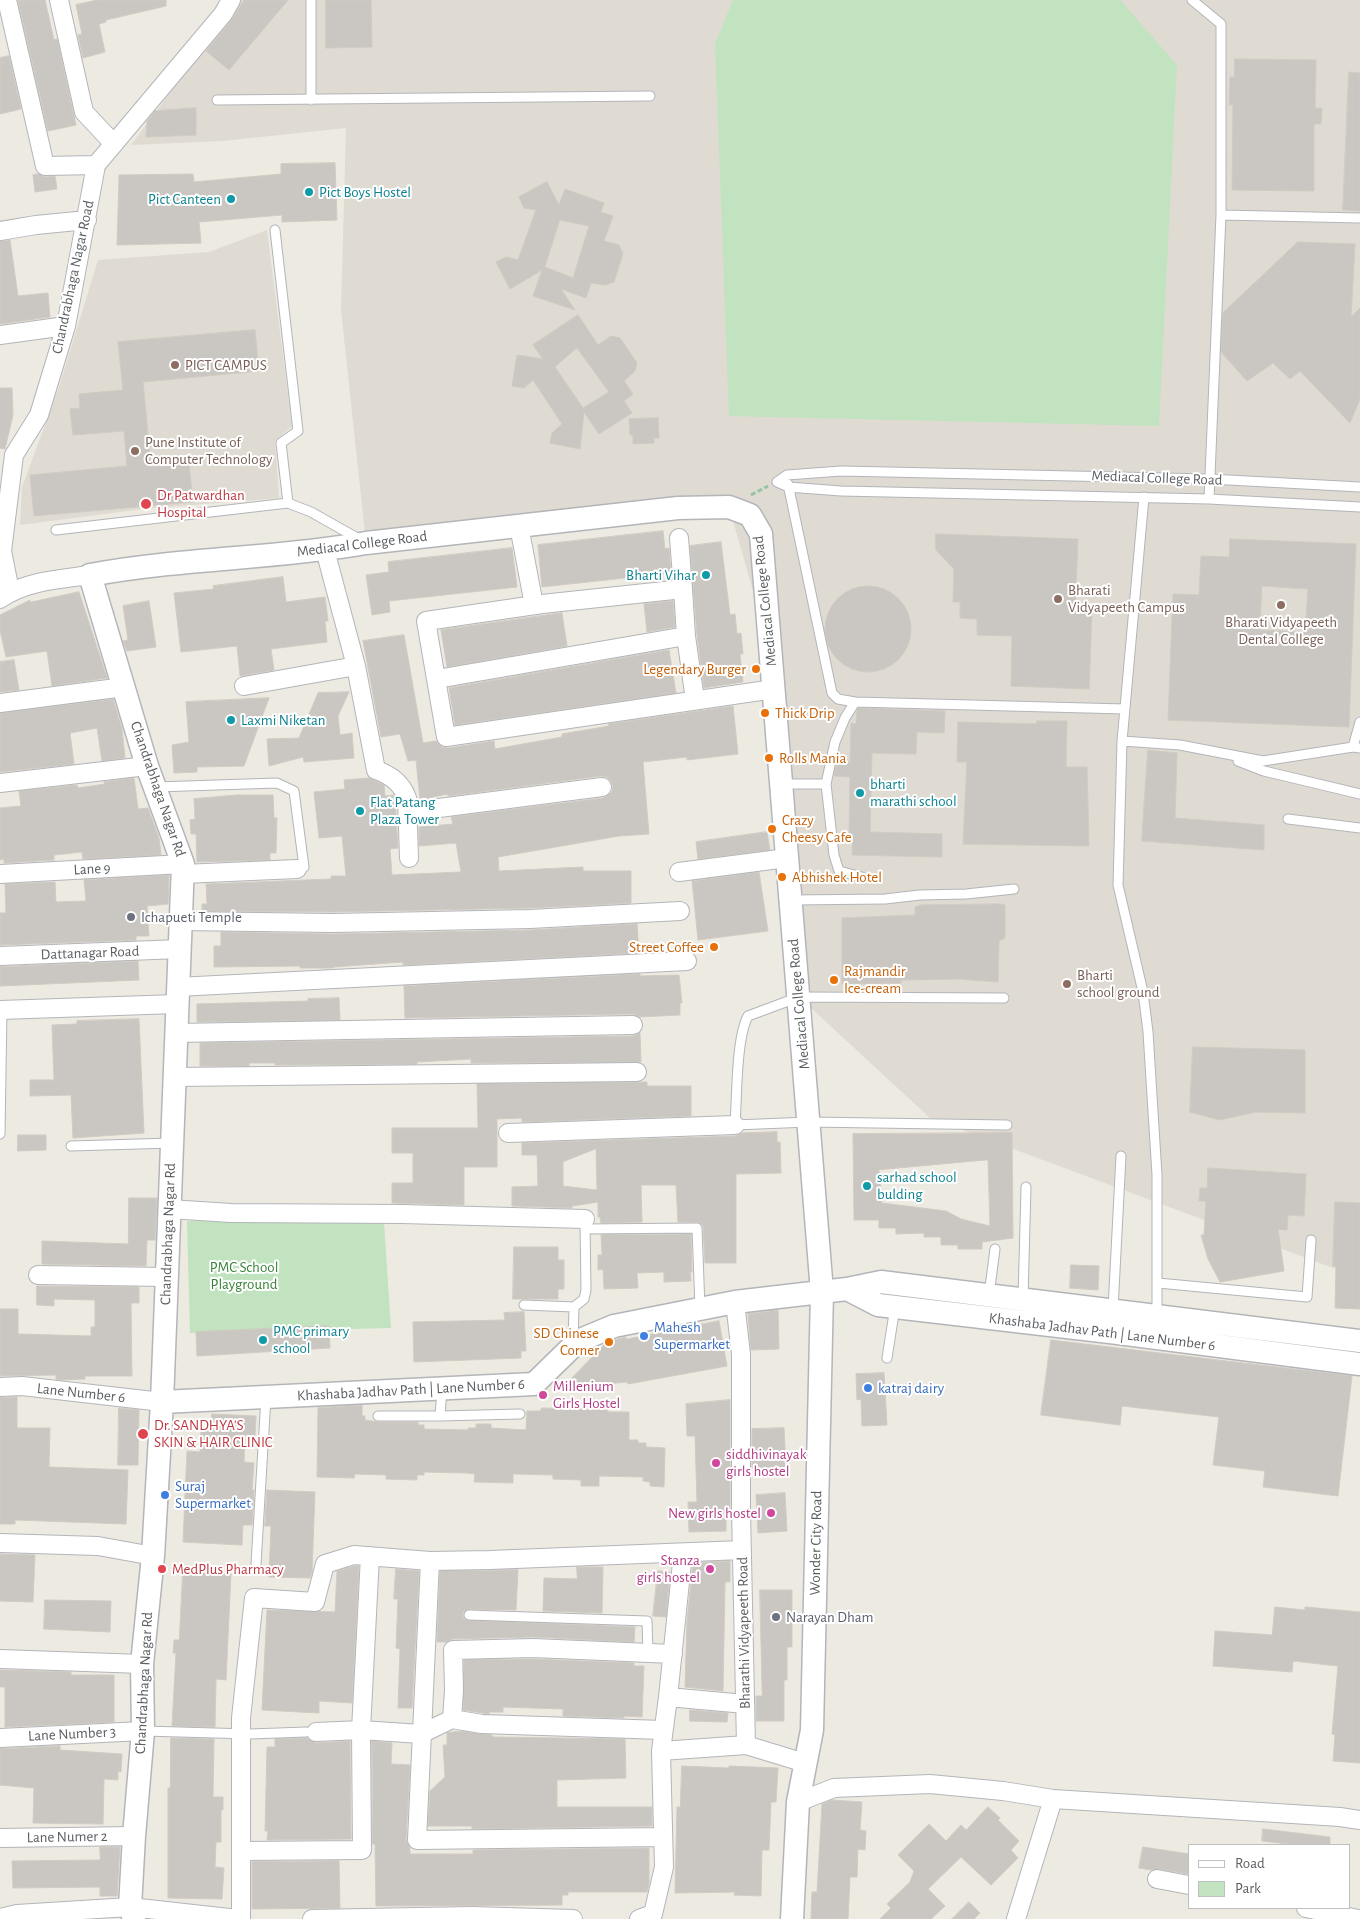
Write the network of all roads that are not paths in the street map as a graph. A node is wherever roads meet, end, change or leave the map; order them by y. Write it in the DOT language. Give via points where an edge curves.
graph roads {
  1 [pos="7,0"];
  2 [pos="59,0"];
  3 [pos="231,0"];
  4 [pos="312,0"];
  5 [pos="1192,0"];
  6 [pos="650,96"];
  7 [pos="217,100"];
  8 [pos="311,100"];
  9 [pos="114,144"];
  10 [pos="96,165"];
  11 [pos="1221,215"];
  12 [pos="1360,218"];
  13 [pos="87,220"];
  14 [pos="275,230"];
  15 [pos="0,231"];
  16 [pos="66,326"];
  17 [pos="0,335"];
  18 [pos="787,475"];
  19 [pos="1210,479"];
  20 [pos="788,487"];
  21 [pos="1360,487"];
  22 [pos="1144,497"];
  23 [pos="1209,499"];
  24 [pos="288,503"];
  25 [pos="1360,507"];
  26 [pos="524,525"];
  27 [pos="56,530"];
  28 [pos="679,538"];
  29 [pos="366,543"];
  30 [pos="1,550"];
  31 [pos="325,550"];
  32 [pos="90,575"];
  33 [pos="683,589"];
  34 [pos="5,595"];
  35 [pos="538,604"];
  36 [pos="686,636"];
  37 [pos="356,666"];
  38 [pos="437,679"];
  39 [pos="244,686"];
  40 [pos="124,687"];
  41 [pos="774,689"];
  42 [pos="696,700"];
  43 [pos="855,702"];
  44 [pos="0,703"];
  45 [pos="1125,709"];
  46 [pos="1360,722"];
  47 [pos="1122,741"];
  48 [pos="1357,748"];
  49 [pos="1222,754"];
  50 [pos="147,766"];
  51 [pos="0,784"];
  52 [pos="782,784"];
  53 [pos="826,784"];
  54 [pos="602,786"];
  55 [pos="156,787"];
  56 [pos="1360,794"];
  57 [pos="408,812"];
  58 [pos="1288,819"];
  59 [pos="1360,828"];
  60 [pos="410,858"];
  61 [pos="787,858"];
  62 [pos="300,868"];
  63 [pos="183,869"];
  64 [pos="679,872"];
  65 [pos="0,874"];
  66 [pos="862,877"];
  67 [pos="1014,889"];
  68 [pos="791,900"];
  69 [pos="680,911"];
  70 [pos="181,921"];
  71 [pos="180,950"];
  72 [pos="0,956"];
  73 [pos="687,961"];
  74 [pos="177,995"];
  75 [pos="798,997"];
  76 [pos="1004,998"];
  77 [pos="1,1010"];
  78 [pos="633,1025"];
  79 [pos="176,1033"];
  80 [pos="637,1072"];
  81 [pos="174,1077"];
  82 [pos="809,1122"];
  83 [pos="735,1125"];
  84 [pos="1007,1125"];
  85 [pos="508,1133"];
  86 [pos="0,1134"];
  87 [pos="172,1144"];
  88 [pos="71,1146"];
  89 [pos="1121,1156"];
  90 [pos="1026,1187"];
  91 [pos="169,1209"];
  92 [pos="585,1224"];
  93 [pos="1311,1240"];
  94 [pos="994,1250"];
  95 [pos="38,1274"];
  96 [pos="166,1277"];
  97 [pos="1158,1283"];
  98 [pos="846,1289"];
  99 [pos="822,1292"];
  100 [pos="989,1296"];
  101 [pos="1023,1299"];
  102 [pos="735,1302"];
  103 [pos="524,1305"];
  104 [pos="574,1307"];
  105 [pos="895,1307"];
  106 [pos="700,1309"];
  107 [pos="1111,1321"];
  108 [pos="1156,1327"];
  109 [pos="1360,1341"];
  110 [pos="573,1346"];
  111 [pos="887,1358"];
  112 [pos="1360,1364"];
  113 [pos="0,1387"];
  114 [pos="442,1389"];
  115 [pos="266,1397"];
  116 [pos="162,1402"];
  117 [pos="520,1414"];
  118 [pos="378,1416"];
  119 [pos="440,1416"];
  120 [pos="0,1543"];
  121 [pos="742,1550"];
  122 [pos="683,1553"];
  123 [pos="153,1556"];
  124 [pos="370,1556"];
  125 [pos="430,1560"];
  126 [pos="256,1564"];
  127 [pos="470,1615"];
  128 [pos="648,1653"];
  129 [pos="673,1654"];
  130 [pos="0,1659"];
  131 [pos="142,1664"];
  132 [pos="668,1697"];
  133 [pos="745,1704"];
  134 [pos="452,1719"];
  135 [pos="361,1730"];
  136 [pos="663,1730"];
  137 [pos="143,1731"];
  138 [pos="311,1732"];
  139 [pos="241,1733"];
  140 [pos="421,1733"];
  141 [pos="0,1738"];
  142 [pos="746,1746"];
  143 [pos="661,1751"];
  144 [pos="806,1763"];
  145 [pos="1053,1800"];
  146 [pos="798,1802"];
  147 [pos="1360,1820"];
  148 [pos="134,1836"];
  149 [pos="663,1837"];
  150 [pos="0,1838"];
  151 [pos="241,1851"];
  152 [pos="1156,1879"];
  153 [pos="1188,1885"];
  154 [pos="1311,1909"];
  155 [pos="130,1915"];
  156 [pos="0,1918"];
  157 [pos="472,1918"];
  158 [pos="240,1919"];
  159 [pos="312,1919"];
  160 [pos="341,1919"];
  161 [pos="552,1919"];
  162 [pos="573,1919"];
  163 [pos="639,1919"];
  164 [pos="792,1919"];
  165 [pos="1016,1919"];
  166 [pos="1358,1919"];
  1 -- 10 [label="street" via="45,166"];
  2 -- 9 [label="street" via="84,112"];
  3 -- 9 [label="street" via="223,14"];
  4 -- 8 [label="lane"];
  5 -- 11 [label="lane" via="1221,24"];
  6 -- 8 [label="lane"];
  7 -- 8 [label="lane"];
  9 -- 10 [label="street"];
  10 -- 13 [label="street, Chandrabhaga Nagar Road"];
  11 -- 12 [label="lane"];
  11 -- 19 [label="lane"];
  13 -- 15 [label="street"];
  13 -- 16 [label="street, Chandrabhaga Nagar Road"];
  14 -- 24 [label="lane" via="298,431 281,444"];
  16 -- 17 [label="street"];
  16 -- 30 [label="street, Chandrabhaga Nagar Road" via="38,415 14,455"];
  18 -- 19 [label="lane, Mediacal College Road" via="841,471"];
  18 -- 20 [label="lane"];
  18 -- 20 [label="lane" via="777,482"];
  19 -- 21 [label="lane, Mediacal College Road"];
  19 -- 23 [label="lane"];
  20 -- 22 [label="lane" via="840,491"];
  20 -- 43 [label="lane" via="832,693 838,699"];
  22 -- 23 [label="lane"];
  22 -- 45 [label="lane"];
  23 -- 25 [label="lane"];
  24 -- 27 [label="lane"];
  24 -- 29 [label="lane"];
  26 -- 29 [label="street, Mediacal College Road"];
  26 -- 35 [label="street"];
  26 -- 41 [label="street, Mediacal College Road" via="678,508 728,507 750,515 762,534"];
  28 -- 33 [label="street"];
  29 -- 31 [label="street, Mediacal College Road"];
  30 -- 34 [label="street, Chandrabhaga Nagar Road"];
  31 -- 32 [label="street, Mediacal College Road" via="124,568"];
  31 -- 37 [label="street"];
  32 -- 34 [label="street" via="56,579"];
  32 -- 40 [label="street, Chandrabhaga Nagar Rd"];
  33 -- 35 [label="street"];
  33 -- 36 [label="street"];
  35 -- 38 [label="street" via="426,621"];
  36 -- 38 [label="street"];
  36 -- 42 [label="street"];
  37 -- 39 [label="street"];
  37 -- 57 [label="street" via="376,770 386,773 404,789"];
  38 -- 42 [label="street" via="446,737"];
  40 -- 44 [label="street"];
  40 -- 50 [label="street, Chandrabhaga Nagar Rd"];
  41 -- 42 [label="street"];
  41 -- 52 [label="street, Mediacal College Road"];
  43 -- 45 [label="lane"];
  43 -- 53 [label="lane" via="836,742"];
  45 -- 47 [label="lane"];
  46 -- 48 [label="lane"];
  47 -- 49 [label="lane" via="1180,745"];
  47 -- 97 [label="lane" via="1118,885 1148,1032 1158,1174"];
  48 -- 49 [label="lane" via="1264,761"];
  49 -- 56 [label="lane" via="1264,771"];
  50 -- 51 [label="street"];
  50 -- 55 [label="street, Chandrabhaga Nagar Rd"];
  52 -- 53 [label="lane"];
  52 -- 61 [label="street, Mediacal College Road"];
  53 -- 66 [label="lane" via="839,871"];
  54 -- 57 [label="street"];
  55 -- 62 [label="lane" via="277,783 294,791"];
  55 -- 63 [label="street, Chandrabhaga Nagar Rd"];
  57 -- 60 [label="street"];
  58 -- 59 [label="lane"];
  61 -- 64 [label="street"];
  61 -- 68 [label="street, Mediacal College Road"];
  62 -- 63 [label="street, Lane 9"];
  63 -- 65 [label="street, Lane 9"];
  63 -- 70 [label="street, Chandrabhaga Nagar Rd"];
  67 -- 68 [label="lane" via="885,899"];
  68 -- 75 [label="street, Mediacal College Road"];
  69 -- 70 [label="street" via="451,921"];
  70 -- 71 [label="street, Chandrabhaga Nagar Rd"];
  71 -- 72 [label="street, Dattanagar Road"];
  71 -- 74 [label="street, Chandrabhaga Nagar Rd"];
  73 -- 74 [label="street"];
  74 -- 77 [label="street"];
  74 -- 79 [label="street, Chandrabhaga Nagar Rd"];
  75 -- 76 [label="lane"];
  75 -- 82 [label="street, Mediacal College Road"];
  75 -- 83 [label="lane" via="748,1016 743,1025"];
  77 -- 86 [label="lane"];
  78 -- 79 [label="street"];
  79 -- 81 [label="street, Chandrabhaga Nagar Rd"];
  80 -- 81 [label="street"];
  81 -- 87 [label="street, Chandrabhaga Nagar Rd"];
  82 -- 83 [label="lane"];
  82 -- 84 [label="lane"];
  82 -- 99 [label="street, Mediacal College Road"];
  83 -- 85 [label="street"];
  87 -- 88 [label="lane"];
  87 -- 91 [label="street, Chandrabhaga Nagar Rd"];
  89 -- 107 [label="lane"];
  90 -- 101 [label="lane"];
  91 -- 92 [label="street" via="231,1213 402,1214"];
  91 -- 96 [label="street, Chandrabhaga Nagar Rd"];
  92 -- 104 [label="lane" via="586,1290 584,1299"];
  92 -- 106 [label="lane" via="697,1228"];
  93 -- 97 [label="lane" via="1307,1298"];
  94 -- 100 [label="lane"];
  95 -- 96 [label="street"];
  96 -- 116 [label="street, Chandrabhaga Nagar Rd"];
  97 -- 108 [label="lane"];
  98 -- 99 [label="street, Khashaba Jadhav Path | Lane Number 6"];
  98 -- 100 [label="street, Khashaba Jadhav Path | Lane Number 6" via="881,1282"];
  98 -- 105 [label="street, Khashaba Jadhav Path | Lane Number 6" via="878,1305"];
  99 -- 102 [label="street, Khashaba Jadhav Path | Lane Number 6"];
  99 -- 144 [label="street, Wonder City Road" via="812,1730"];
  100 -- 101 [label="street, Khashaba Jadhav Path | Lane Number 6"];
  101 -- 107 [label="street, Khashaba Jadhav Path | Lane Number 6"];
  102 -- 106 [label="street, Khashaba Jadhav Path | Lane Number 6"];
  102 -- 121 [label="street, Bharathi Vidyapeeth Road" via="741,1354"];
  103 -- 104 [label="lane"];
  104 -- 110 [label="lane"];
  105 -- 107 [label="street, Khashaba Jadhav Path | Lane Number 6"];
  105 -- 111 [label="lane"];
  106 -- 110 [label="street, Khashaba Jadhav Path | Lane Number 6" via="614,1326"];
  107 -- 108 [label="street, Khashaba Jadhav Path | Lane Number 6"];
  108 -- 109 [label="street, Khashaba Jadhav Path | Lane Number 6"];
  108 -- 112 [label="street, Khashaba Jadhav Path | Lane Number 6"];
  110 -- 114 [label="street, Khashaba Jadhav Path | Lane Number 6" via="534,1384"];
  113 -- 116 [label="street, Lane Number 6" via="22,1386"];
  114 -- 115 [label="street, Khashaba Jadhav Path | Lane Number 6"];
  114 -- 119 [label="lane"];
  115 -- 116 [label="street, Khashaba Jadhav Path | Lane Number 6"];
  115 -- 126 [label="lane"];
  116 -- 123 [label="street, Chandrabhaga Nagar Rd"];
  117 -- 119 [label="lane"];
  118 -- 119 [label="lane"];
  120 -- 123 [label="street" via="98,1546"];
  121 -- 122 [label="street"];
  121 -- 133 [label="street, Bharathi Vidyapeeth Road"];
  122 -- 125 [label="street"];
  122 -- 129 [label="street"];
  123 -- 131 [label="street, Chandrabhaga Nagar Rd"];
  124 -- 125 [label="street"];
  124 -- 135 [label="street"];
  124 -- 139 [label="street" via="354,1555 326,1564 315,1602 254,1598"];
  125 -- 140 [label="street"];
  127 -- 128 [label="lane" via="647,1621"];
  128 -- 129 [label="street"];
  128 -- 134 [label="street" via="534,1648 453,1650"];
  129 -- 132 [label="street"];
  130 -- 131 [label="street"];
  131 -- 137 [label="street, Chandrabhaga Nagar Rd"];
  132 -- 133 [label="street"];
  132 -- 136 [label="street"];
  133 -- 142 [label="street, Bharathi Vidyapeeth Road"];
  134 -- 136 [label="street" via="482,1724"];
  134 -- 140 [label="street"];
  135 -- 138 [label="street"];
  135 -- 140 [label="street"];
  135 -- 151 [label="street" via="362,1850"];
  136 -- 143 [label="street"];
  137 -- 139 [label="lane"];
  137 -- 141 [label="street, Lane Number 3"];
  137 -- 148 [label="street, Chandrabhaga Nagar Rd"];
  138 -- 139 [label="lane"];
  139 -- 151 [label="street"];
  140 -- 149 [label="street" via="417,1840"];
  142 -- 143 [label="street"];
  142 -- 144 [label="street"];
  143 -- 149 [label="street"];
  144 -- 146 [label="street"];
  145 -- 146 [label="street" via="1004,1791 930,1784 834,1788"];
  145 -- 147 [label="street"];
  145 -- 165 [label="street"];
  146 -- 164 [label="street"];
  148 -- 150 [label="street, Lane Numer 2"];
  148 -- 155 [label="street, Chandrabhaga Nagar Rd"];
  149 -- 163 [label="street" via="664,1867 653,1914"];
  151 -- 158 [label="street"];
  152 -- 153 [label="street"];
  154 -- 166 [label="street"];
  155 -- 156 [label="street" via="17,1914"];
  155 -- 158 [label="street"];
  157 -- 160 [label="street"];
  157 -- 161 [label="street"];
  159 -- 160 [label="street"];
  161 -- 162 [label="street"];
}
